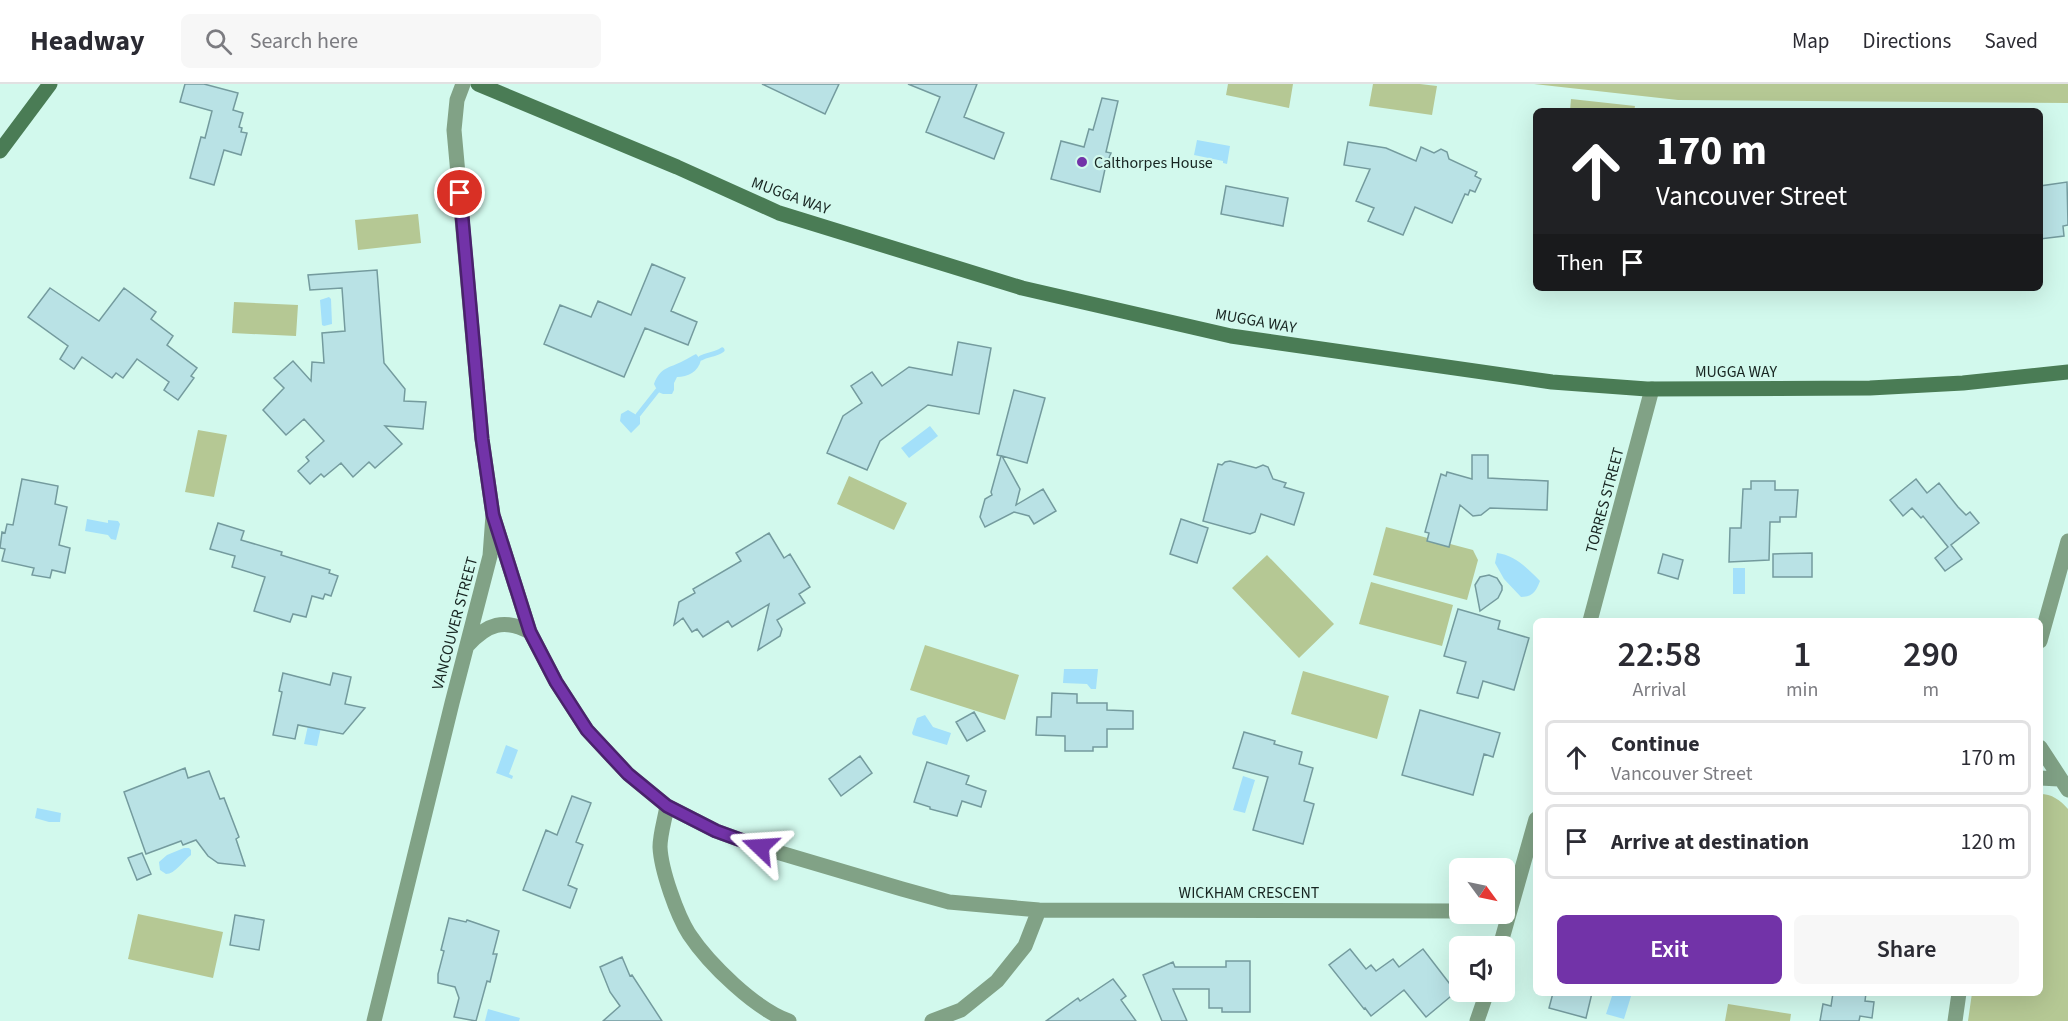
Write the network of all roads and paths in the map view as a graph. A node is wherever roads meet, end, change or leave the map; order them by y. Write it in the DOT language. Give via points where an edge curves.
graph roads {
  1 [pos="50,84"];
  2 [pos="463,84"];
  3 [pos="478,84"];
  4 [pos="0,151"];
  5 [pos="2068,372"];
  6 [pos="1652,389"];
  7 [pos="493,515"];
  8 [pos="2068,541"];
  9 [pos="1591,618"];
  10 [pos="2043,630"];
  11 [pos="530,632"];
  12 [pos="466,647"];
  13 [pos="2043,752"];
  14 [pos="2043,779"];
  15 [pos="2064,784"];
  16 [pos="667,806"];
  17 [pos="1533,829"];
  18 [pos="1515,889"];
  19 [pos="1039,910"];
  20 [pos="1449,911"];
  21 [pos="1959,996"];
  22 [pos="1484,1002"];
  23 [pos="374,1021"];
  24 [pos="789,1021"];
  25 [pos="932,1021"];
  26 [pos="1477,1021"];
  27 [pos="1955,1021"];
  1 -- 4 [label="main road"];
  2 -- 7 [label="street, VANCOUVER STREET" via="454,130 482,439"];
  3 -- 6 [label="main road, MUGGA WAY" via="677,166 779,213 1022,288 1231,336 1541,380"];
  5 -- 6 [label="main road, MUGGA WAY" via="1870,388"];
  6 -- 9 [label="street, TORRES STREET"];
  7 -- 11 [label="street, WICKHAM CRESCENT"];
  7 -- 12 [label="street, VANCOUVER STREET" via="490,556"];
  8 -- 10 [label="street"];
  11 -- 12 [label="street" via="514,625 490,626"];
  11 -- 16 [label="street, WICKHAM CRESCENT" via="587,730 628,774"];
  12 -- 23 [label="street, VANCOUVER STREET"];
  13 -- 15 [label="street"];
  14 -- 15 [label="street"];
  16 -- 19 [label="street, WICKHAM CRESCENT" via="716,831 760,847 949,902"];
  16 -- 24 [label="street" via="660,847 670,891 689,934 746,996"];
  17 -- 18 [label="street"];
  19 -- 20 [label="street, WICKHAM CRESCENT"];
  19 -- 25 [label="street" via="1025,946 998,981 961,1010"];
  21 -- 27 [label="street"];
  22 -- 26 [label="street"];
}
